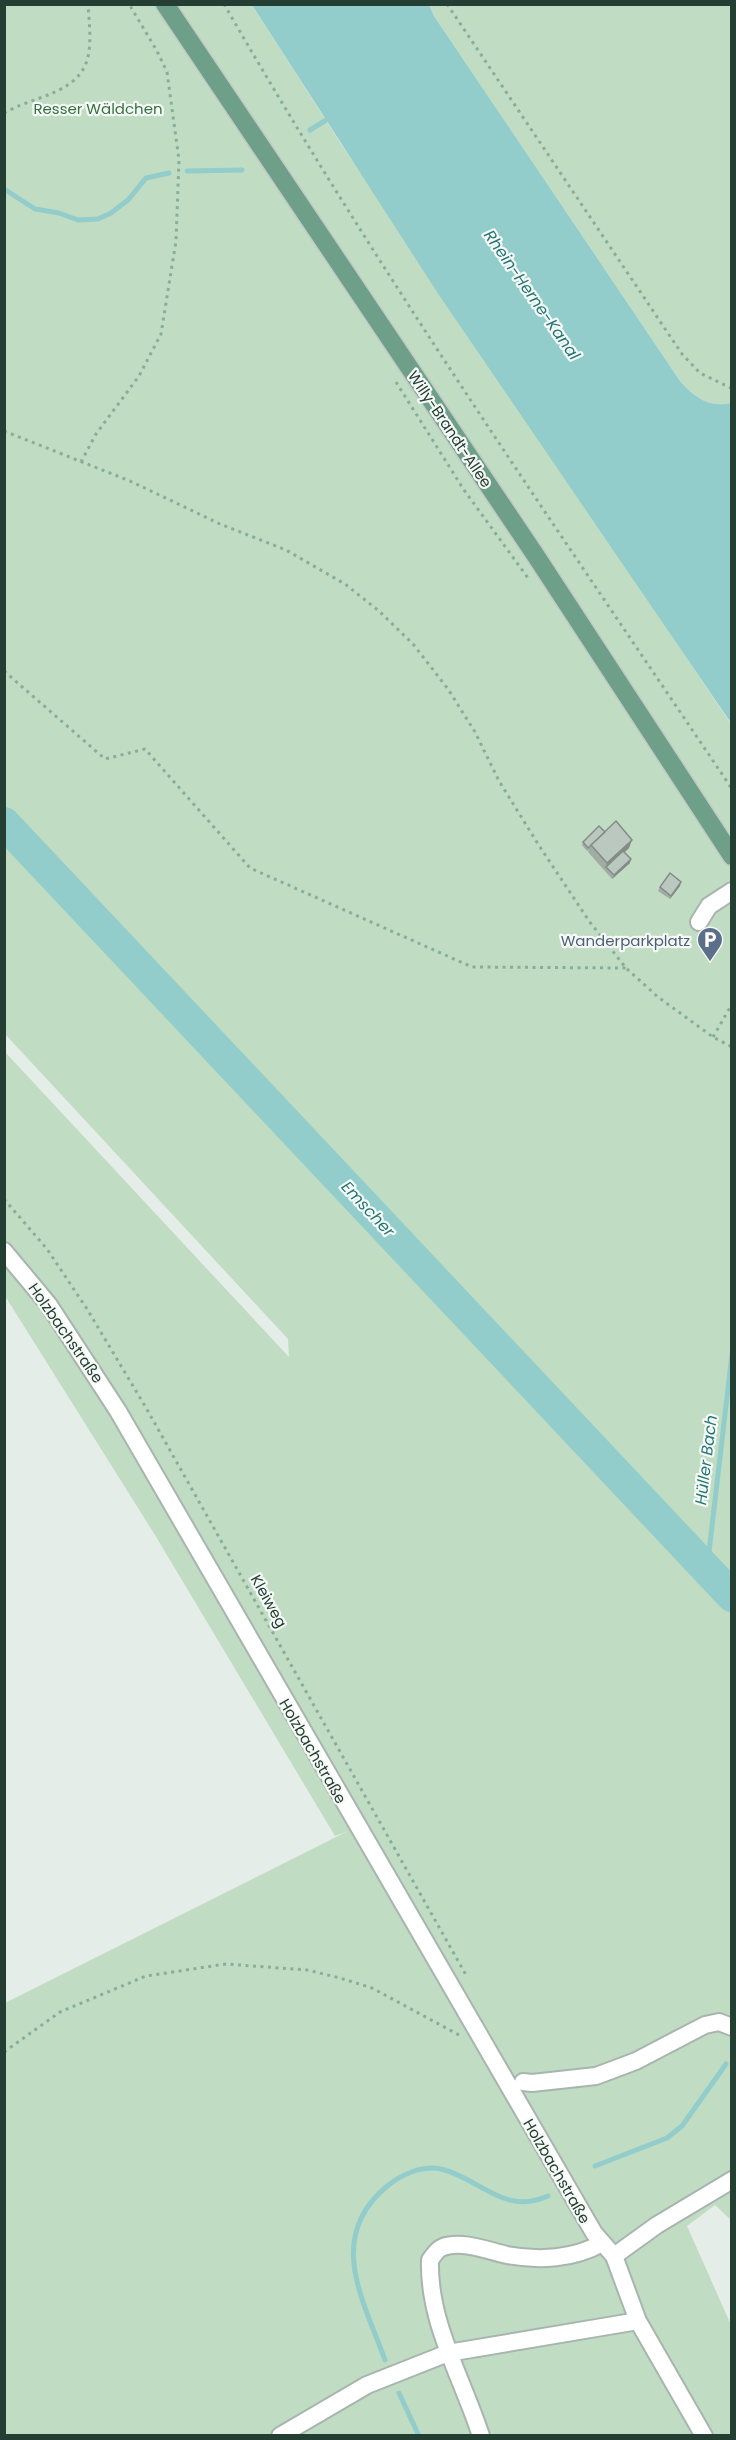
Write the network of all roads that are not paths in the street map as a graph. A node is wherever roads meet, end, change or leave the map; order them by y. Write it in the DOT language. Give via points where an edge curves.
graph roads {
  1 [pos="165,4"];
  2 [pos="732,856"];
  3 [pos="732,891"];
  4 [pos="699,922"];
  5 [pos="4,1251"];
  6 [pos="732,2026"];
  7 [pos="523,2082"];
  8 [pos="732,2180"];
  9 [pos="602,2243"];
  10 [pos="614,2256"];
  11 [pos="638,2321"];
  12 [pos="448,2352"];
  13 [pos="280,2436"];
  14 [pos="481,2436"];
  15 [pos="704,2436"];
  1 -- 2 [label="main road, Willy-Brandt-Allee" via="536,556"];
  3 -- 4 [label="lane" via="709,906"];
  5 -- 9 [label="lane, Holzbachstraße" via="49,1305 118,1411 477,2036"];
  6 -- 7 [label="lane" via="719,2022 705,2025 636,2061 596,2076"];
  8 -- 10 [label="lane"];
  9 -- 10 [label="lane, Holzbachstraße"];
  9 -- 12 [label="lane" via="586,2252 549,2258 457,2245 437,2251 430,2260 432,2294"];
  10 -- 11 [label="lane, Holzbachstraße"];
  11 -- 12 [label="lane"];
  11 -- 15 [label="lane, Holzbachstraße"];
  12 -- 13 [label="lane" via="367,2385"];
  12 -- 14 [label="lane"];
}
